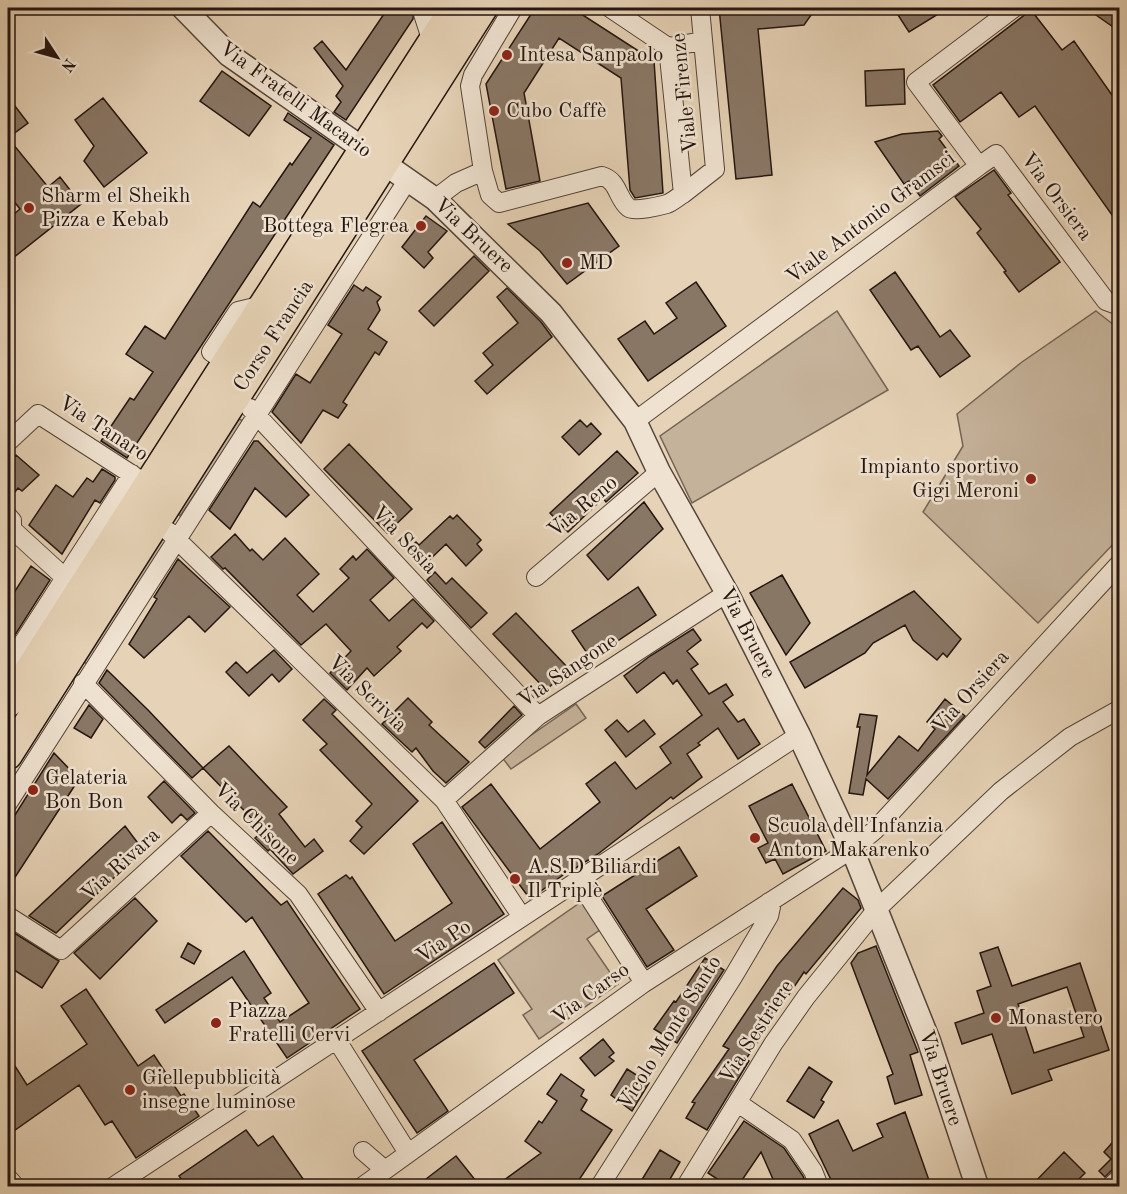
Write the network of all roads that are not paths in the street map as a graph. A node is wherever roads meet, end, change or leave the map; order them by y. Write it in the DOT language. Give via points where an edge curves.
graph roads {
  1 [pos="183,8"];
  2 [pos="426,8"];
  3 [pos="454,8"];
  4 [pos="483,8"];
  5 [pos="513,8"];
  6 [pos="610,8"];
  7 [pos="700,8"];
  8 [pos="1014,8"];
  9 [pos="703,41"];
  10 [pos="432,42"];
  11 [pos="668,47"];
  12 [pos="373,157"];
  13 [pos="980,166"];
  14 [pos="483,171"];
  15 [pos="407,181"];
  16 [pos="682,194"];
  17 [pos="435,199"];
  18 [pos="1119,306"];
  19 [pos="238,393"];
  20 [pos="257,416"];
  21 [pos="635,421"];
  22 [pos="8,442"];
  23 [pos="659,472"];
  24 [pos="140,480"];
  25 [pos="8,513"];
  26 [pos="166,530"];
  27 [pos="11,534"];
  28 [pos="1119,563"];
  29 [pos="536,577"];
  30 [pos="73,585"];
  31 [pos="727,592"];
  32 [pos="8,666"];
  33 [pos="78,676"];
  34 [pos="8,703"];
  35 [pos="1119,709"];
  36 [pos="538,716"];
  37 [pos="799,735"];
  38 [pos="8,755"];
  39 [pos="444,800"];
  40 [pos="8,802"];
  41 [pos="211,813"];
  42 [pos="852,849"];
  43 [pos="578,880"];
  44 [pos="769,902"];
  45 [pos="877,909"];
  46 [pos="8,916"];
  47 [pos="522,917"];
  48 [pos="644,983"];
  49 [pos="379,1012"];
  50 [pos="336,1039"];
  51 [pos="738,1103"];
  52 [pos="363,1151"];
  53 [pos="408,1153"];
  54 [pos="384,1170"];
  55 [pos="8,1178"];
  56 [pos="1119,1178"];
  57 [pos="15,1186"];
  58 [pos="114,1186"];
  59 [pos="363,1186"];
  60 [pos="600,1186"];
  61 [pos="686,1186"];
  62 [pos="819,1186"];
  63 [pos="977,1186"];
  64 [pos="1111,1186"];
  1 -- 12 [label="street, Via Fratelli Macario" via="229,55"];
  2 -- 10 [label="street" via="423,14"];
  3 -- 10 [label="main road, Corso Francia"];
  4 -- 12 [label="main road, Corso Francia"];
  5 -- 14 [label="street" via="470,86"];
  6 -- 11 [label="street"];
  7 -- 9 [label="street, Viale Firenze"];
  8 -- 13 [label="street, Viale Antonio Gramsci" via="916,82"];
  9 -- 11 [label="street"];
  9 -- 16 [label="street, Viale Firenze" via="716,169"];
  10 -- 12 [label="main road, Corso Francia"];
  11 -- 16 [label="street, Viale Firenze"];
  12 -- 15 [label="street, Via Bruere"];
  12 -- 19 [label="main road, Corso Francia"];
  12 -- 24 [label="main road, Corso Francia"];
  13 -- 18 [label="street, Via Orsiera" via="996,154 1106,301"];
  13 -- 21 [label="street, Viale Antonio Gramsci"];
  14 -- 16 [label="street, Viale Firenze" via="490,195 500,203 602,176 616,185 628,208 633,210 669,204"];
  14 -- 17 [label="street" via="456,183"];
  15 -- 17 [label="street, Via Bruere"];
  15 -- 20 [label="street, Corso Francia"];
  17 -- 21 [label="street, Via Bruere" via="551,313"];
  19 -- 20 [label="street, Via Sesia"];
  19 -- 26 [label="main road, Corso Francia"];
  20 -- 26 [label="street, Corso Francia"];
  20 -- 36 [label="street, Via Sesia"];
  21 -- 23 [label="street, Via Bruere"];
  22 -- 24 [label="street, Via Tanaro" via="38,414"];
  23 -- 29 [label="street, Via Reno"];
  23 -- 31 [label="street, Via Bruere"];
  24 -- 30 [label="main road, Corso Francia"];
  25 -- 27 [label="street" via="14,520"];
  26 -- 33 [label="main road, Corso Francia"];
  26 -- 39 [label="street, Via Scrivia"];
  27 -- 30 [label="street"];
  28 -- 42 [label="street, Via Orsiera" via="875,830"];
  30 -- 32 [label="street, Corso Francia"];
  30 -- 34 [label="main road, Corso Francia"];
  31 -- 36 [label="street, Via Sangone"];
  31 -- 37 [label="street, Via Bruere"];
  33 -- 38 [label="main road, Corso Francia"];
  33 -- 40 [label="street, Corso Francia"];
  33 -- 41 [label="street, Via Chisone"];
  35 -- 45 [label="street, Via Sestriere" via="1070,737 1027,770"];
  36 -- 39 [label="street, Via Sangone"];
  37 -- 42 [label="street, Via Bruere"];
  37 -- 43 [label="street, Via Po"];
  39 -- 47 [label="street, Via Scrivia"];
  41 -- 46 [label="street, Via Rivara" via="61,950"];
  41 -- 49 [label="street, Via Chisone" via="298,894"];
  42 -- 44 [label="street, Via Carso"];
  42 -- 45 [label="street, Via Bruere"];
  43 -- 47 [label="street, Via Po"];
  43 -- 48 [label="street"];
  44 -- 48 [label="street, Via Carso"];
  44 -- 60 [label="street, Vicolo Monte Santo" via="769,916"];
  45 -- 51 [label="street, Via Sestriere" via="806,997"];
  45 -- 63 [label="street, Via Bruere" via="929,1041"];
  47 -- 49 [label="street, Via Po"];
  48 -- 53 [label="street, Via Carso"];
  49 -- 50 [label="street, Via Po"];
  50 -- 53 [label="street"];
  50 -- 58 [label="street, Via Po"];
  51 -- 61 [label="street, Via Sestriere"];
  51 -- 62 [label="street" via="792,1140"];
  52 -- 54 [label="street"];
  53 -- 54 [label="street, Via Carso"];
  54 -- 59 [label="street, Via Carso"];
  55 -- 57 [label="street"];
  56 -- 64 [label="street"];
}
